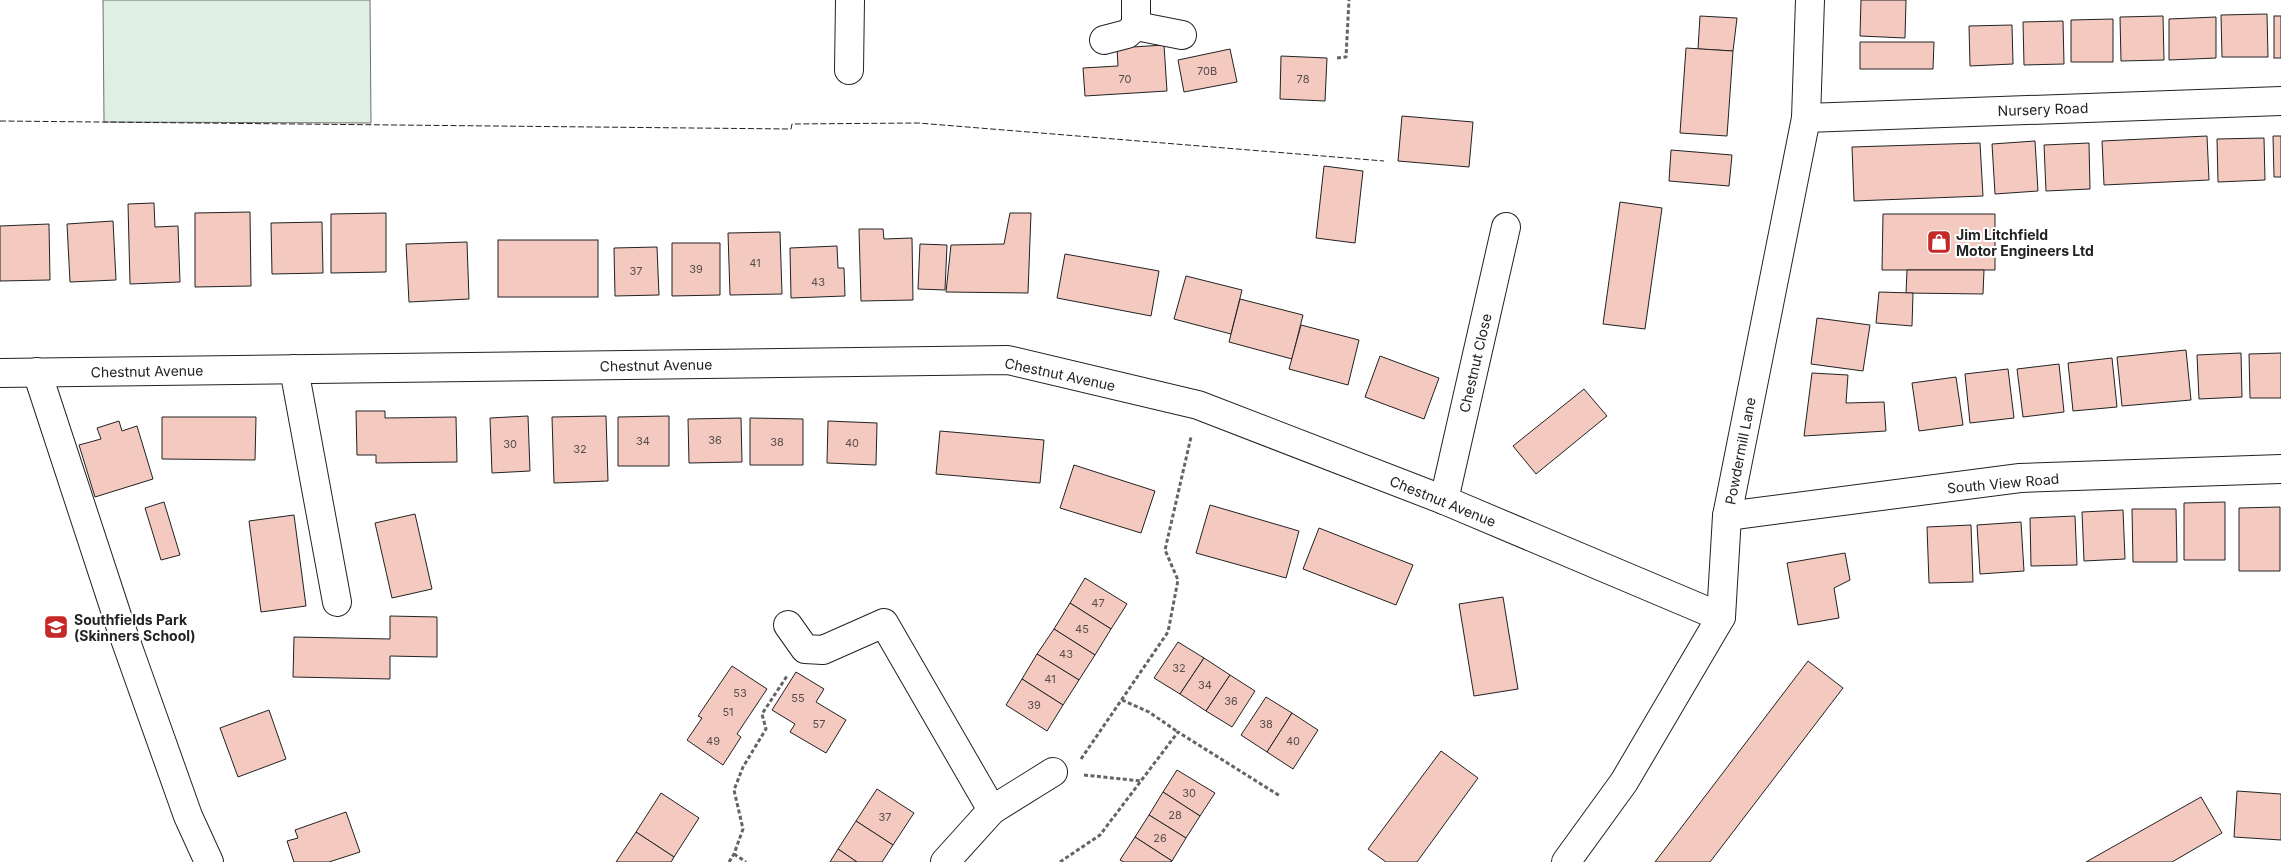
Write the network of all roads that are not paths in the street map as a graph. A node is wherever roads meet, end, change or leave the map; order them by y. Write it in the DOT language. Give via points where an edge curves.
graph roads {
  1 [pos="850,0"];
  2 [pos="1810,0"];
  3 [pos="1136,13"];
  4 [pos="1182,35"];
  5 [pos="1104,40"];
  6 [pos="850,70"];
  7 [pos="2281,101"];
  8 [pos="1806,118"];
  9 [pos="1506,227"];
  10 [pos="294,369"];
  11 [pos="37,372"];
  12 [pos="0,373"];
  13 [pos="2281,469"];
  14 [pos="1444,500"];
  15 [pos="1727,516"];
  16 [pos="337,602"];
  17 [pos="1721,617"];
  18 [pos="788,625"];
  19 [pos="1053,772"];
  20 [pos="992,810"];
  21 [pos="209,862"];
  22 [pos="945,862"];
  23 [pos="1566,862"];
  1 -- 6 [label="street"];
  2 -- 8 [label="street, Powdermill Lane"];
  3 -- 4 [label="street"];
  3 -- 5 [label="street" via="1127,34"];
  7 -- 8 [label="street, Nursery Road"];
  8 -- 15 [label="street, Powdermill Lane"];
  9 -- 14 [label="street, Chestnut Close"];
  10 -- 11 [label="street, Chestnut Avenue"];
  10 -- 14 [label="street, Chestnut Avenue" via="1008,360 1198,405"];
  10 -- 16 [label="street"];
  11 -- 12 [label="street, Chestnut Avenue"];
  11 -- 21 [label="street" via="118,622 184,806"];
  13 -- 15 [label="street, South View Road" via="2020,478"];
  14 -- 17 [label="street, Chestnut Avenue"];
  15 -- 17 [label="street, Powdermill Lane"];
  17 -- 23 [label="street, Powdermill Lane" via="1624,782"];
  18 -- 20 [label="street" via="805,650 823,650 884,623"];
  19 -- 20 [label="street"];
  20 -- 22 [label="street"];
}
